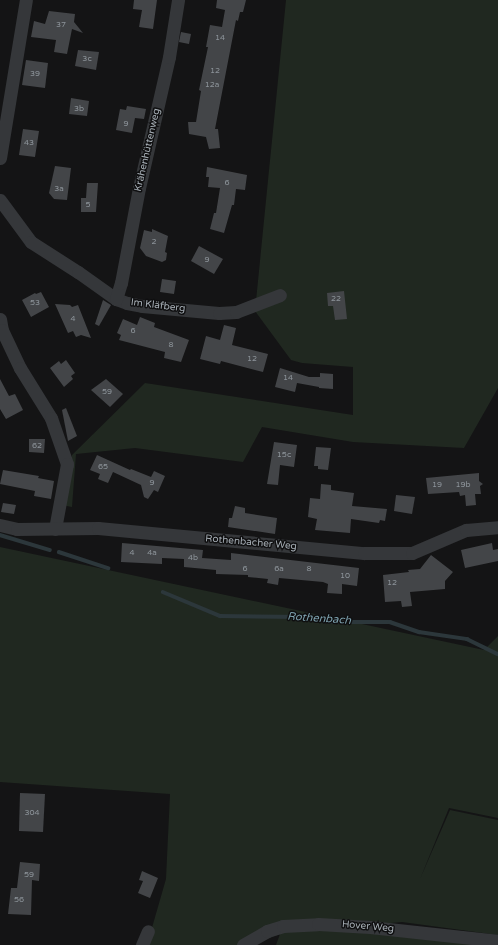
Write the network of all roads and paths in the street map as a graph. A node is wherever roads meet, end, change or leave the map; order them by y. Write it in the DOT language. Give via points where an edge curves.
graph roads {
  1 [pos="26,0"];
  2 [pos="178,0"];
  3 [pos="0,158"];
  4 [pos="0,200"];
  5 [pos="280,295"];
  6 [pos="116,299"];
  7 [pos="0,319"];
  8 [pos="0,525"];
  9 [pos="498,527"];
  10 [pos="55,529"];
  11 [pos="148,931"];
  12 [pos="498,941"];
  13 [pos="142,945"];
  14 [pos="243,945"];
  1 -- 3 [label="street"];
  2 -- 6 [label="street, Krähenhüttenweg" via="169,57"];
  4 -- 6 [label="street, Im Kläfberg" via="31,242"];
  5 -- 6 [label="street, Im Kläfberg" via="236,312 219,313 142,306"];
  7 -- 10 [label="street" via="2,330 20,368 51,418 67,464"];
  8 -- 10 [label="street, Rothenbacher Weg" via="17,529"];
  9 -- 10 [label="street, Rothenbacher Weg" via="466,530 412,553 378,553 232,542 98,528"];
  11 -- 13 [label="street"];
  12 -- 14 [label="street, Hover Weg" via="318,924 283,926 267,931"];
}
